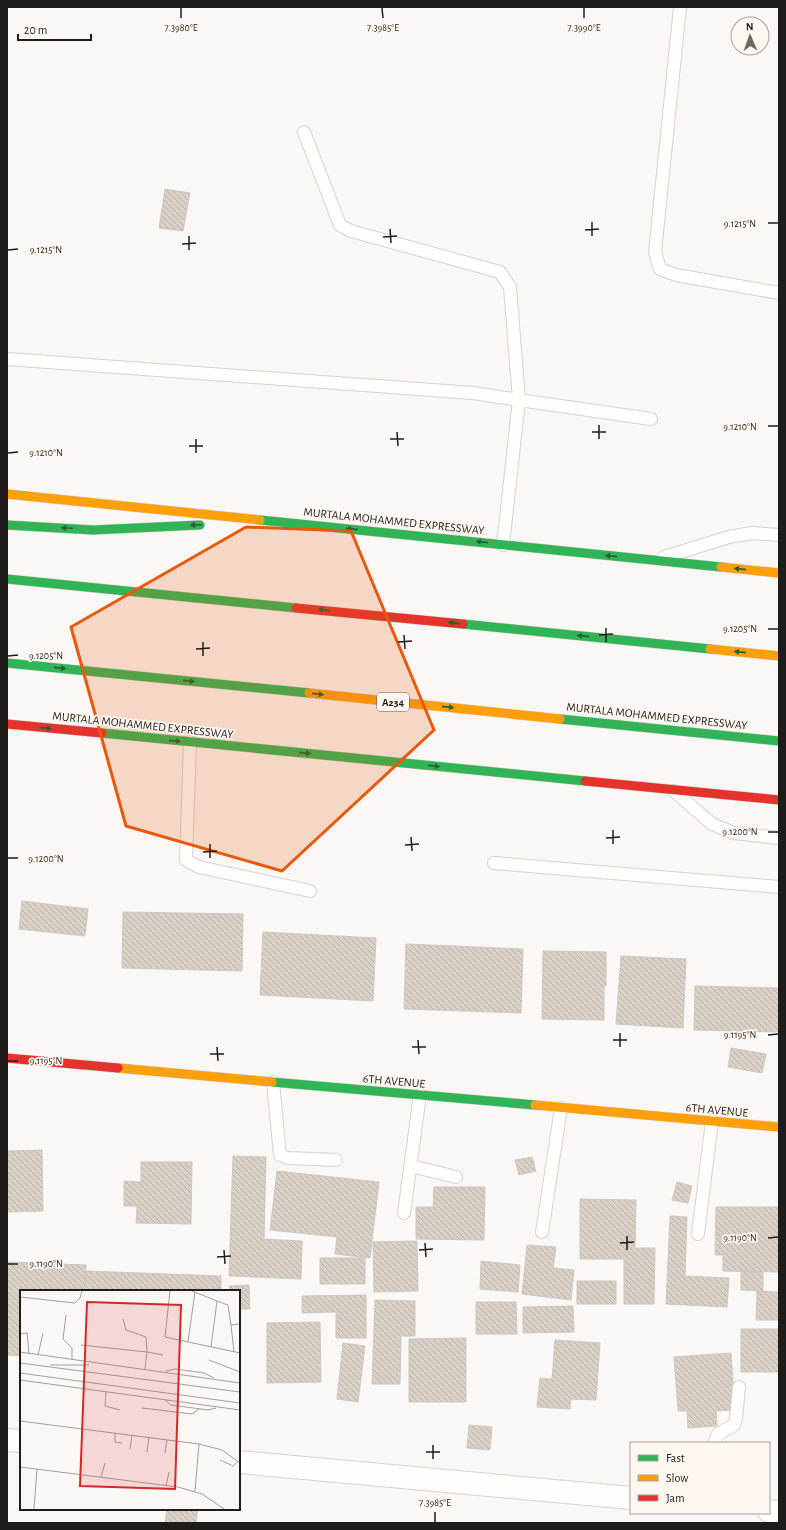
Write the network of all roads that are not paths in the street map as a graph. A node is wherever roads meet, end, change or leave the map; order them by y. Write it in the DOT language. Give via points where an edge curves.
graph roads {
  1 [pos="680,7"];
  2 [pos="304,132"];
  3 [pos="779,293"];
  4 [pos="7,359"];
  5 [pos="519,400"];
  6 [pos="651,419"];
  7 [pos="7,494"];
  8 [pos="277,521"];
  9 [pos="7,525"];
  10 [pos="779,535"];
  11 [pos="503,544"];
  12 [pos="654,560"];
  13 [pos="779,573"];
  14 [pos="7,579"];
  15 [pos="779,656"];
  16 [pos="7,663"];
  17 [pos="7,720"];
  18 [pos="7,724"];
  19 [pos="21,725"];
  20 [pos="779,741"];
  21 [pos="190,742"];
  22 [pos="672,789"];
  23 [pos="779,800"];
  24 [pos="779,838"];
  25 [pos="494,863"];
  26 [pos="779,887"];
  27 [pos="310,891"];
  28 [pos="7,1058"];
  29 [pos="273,1082"];
  30 [pos="420,1095"];
  31 [pos="561,1108"];
  32 [pos="712,1122"];
  33 [pos="779,1128"];
  34 [pos="336,1160"];
  35 [pos="411,1166"];
  36 [pos="456,1177"];
  37 [pos="404,1213"];
  38 [pos="542,1232"];
  39 [pos="698,1234"];
  40 [pos="739,1387"];
  41 [pos="7,1440"];
  42 [pos="20,1441"];
  43 [pos="714,1442"];
  44 [pos="240,1462"];
  45 [pos="630,1498"];
  1 -- 3 [label="lane" via="655,252 660,269 676,275"];
  2 -- 5 [label="lane" via="340,225 351,231 500,272 510,287"];
  4 -- 5 [label="lane" via="473,393"];
  5 -- 6 [label="lane"];
  5 -- 11 [label="lane"];
  7 -- 8 [label="main road, MURTALA MOHAMMED EXPRESSWAY"];
  8 -- 9 [label="main road, one-way" via="92,530"];
  11 -- 8 [label="main road, MURTALA MOHAMMED EXPRESSWAY, one-way"];
  10 -- 12 [label="lane" via="752,532"];
  12 -- 11 [label="main road, MURTALA MOHAMMED EXPRESSWAY, one-way"];
  13 -- 12 [label="main road, MURTALA MOHAMMED EXPRESSWAY, one-way"];
  15 -- 14 [label="main road, one-way"];
  16 -- 20 [label="main road, MURTALA MOHAMMED EXPRESSWAY / A234, one-way"];
  17 -- 19 [label="main road"];
  18 -- 19 [label="main road, MURTALA MOHAMMED EXPRESSWAY"];
  19 -- 21 [label="main road, MURTALA MOHAMMED EXPRESSWAY, one-way"];
  21 -- 22 [label="main road, MURTALA MOHAMMED EXPRESSWAY, one-way"];
  21 -- 27 [label="lane" via="186,860 200,867"];
  22 -- 23 [label="main road, MURTALA MOHAMMED EXPRESSWAY"];
  22 -- 24 [label="lane" via="712,824 734,833"];
  25 -- 26 [label="lane"];
  28 -- 29 [label="main road, 6TH AVENUE"];
  29 -- 30 [label="main road, 6TH AVENUE"];
  29 -- 34 [label="lane" via="280,1155 288,1158"];
  30 -- 31 [label="main road, 6TH AVENUE"];
  30 -- 35 [label="lane"];
  31 -- 32 [label="main road, 6TH AVENUE"];
  31 -- 38 [label="lane"];
  32 -- 33 [label="main road, 6TH AVENUE"];
  32 -- 39 [label="lane"];
  35 -- 36 [label="lane"];
  35 -- 37 [label="lane"];
  40 -- 43 [label="lane" via="734,1426 718,1434"];
  41 -- 42 [label="street"];
  44 -- 45 [label="street"];
}
